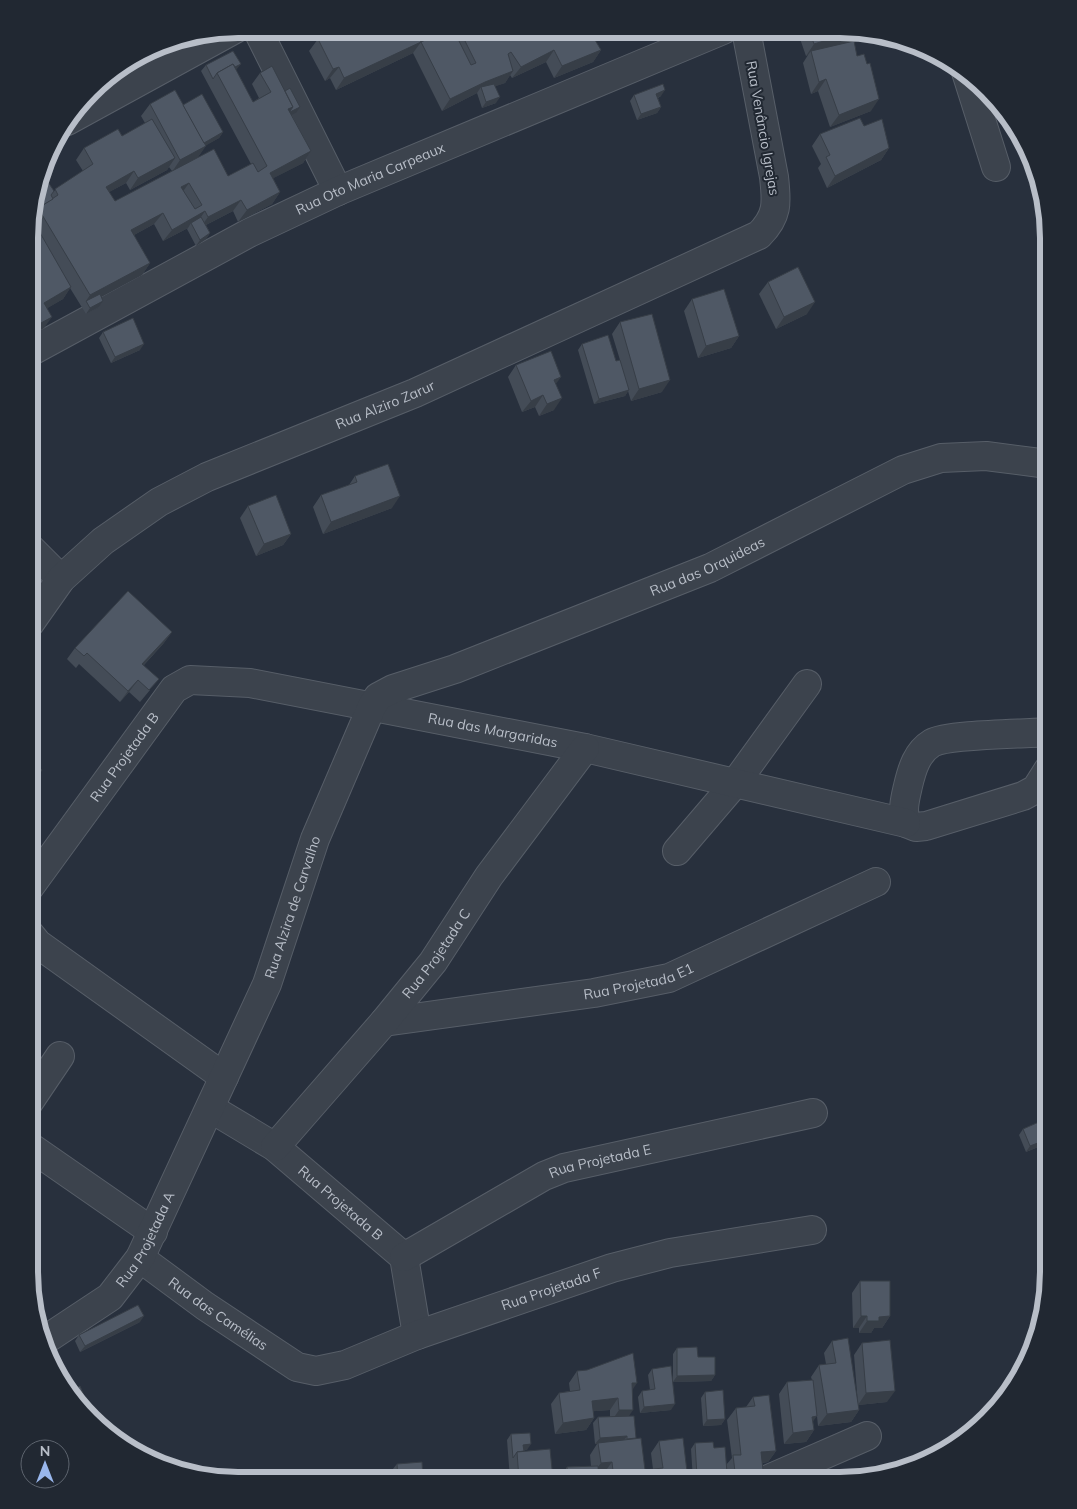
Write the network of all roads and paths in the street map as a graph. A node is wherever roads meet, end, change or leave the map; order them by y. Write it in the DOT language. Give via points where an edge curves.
graph roads {
  1 [pos="262,38"];
  2 [pos="705,38"];
  3 [pos="748,38"];
  4 [pos="218,39"];
  5 [pos="971,87"];
  6 [pos="81,113"];
  7 [pos="996,167"];
  8 [pos="338,191"];
  9 [pos="770,225"];
  10 [pos="38,348"];
  11 [pos="1040,463"];
  12 [pos="38,556"];
  13 [pos="61,579"];
  14 [pos="38,612"];
  15 [pos="250,683"];
  16 [pos="807,684"];
  17 [pos="372,706"];
  18 [pos="1040,733"];
  19 [pos="585,748"];
  20 [pos="736,782"];
  21 [pos="1040,783"];
  22 [pos="906,824"];
  23 [pos="677,851"];
  24 [pos="38,876"];
  25 [pos="876,882"];
  26 [pos="38,944"];
  27 [pos="384,1022"];
  28 [pos="60,1056"];
  29 [pos="224,1077"];
  30 [pos="38,1089"];
  31 [pos="210,1108"];
  32 [pos="813,1113"];
  33 [pos="275,1147"];
  34 [pos="38,1152"];
  35 [pos="812,1230"];
  36 [pos="153,1232"];
  37 [pos="404,1257"];
  38 [pos="140,1258"];
  39 [pos="417,1335"];
  40 [pos="49,1338"];
  41 [pos="297,1367"];
  42 [pos="867,1436"];
  43 [pos="784,1472"];
  1 -- 8 [label="street"];
  2 -- 8 [label="street, Rua Oto Maria Carpeaux"];
  3 -- 9 [label="street, Rua Venâncio Igrejas" via="774,177 776,198"];
  4 -- 6 [label="street"];
  5 -- 7 [label="street"];
  8 -- 10 [label="street, Rua Oto Maria Carpeaux" via="249,233"];
  9 -- 13 [label="street, Rua Alziro Zarur" via="745,243 415,393 207,477 159,502 104,541"];
  11 -- 17 [label="street, Rua das Orquideas" via="977,456 941,458 903,470 710,568 455,669 393,689 378,697"];
  12 -- 13 [label="street"];
  13 -- 14 [label="street, Rua Alziro Zarur"];
  15 -- 17 [label="street, Rua das Margaridas"];
  15 -- 24 [label="street, Rua Projetada B" via="190,680 174,689"];
  16 -- 20 [label="street"];
  17 -- 19 [label="street, Rua das Margaridas"];
  17 -- 29 [label="street, Rua Alzira de Carvalho" via="315,839 267,984"];
  18 -- 22 [label="street" via="954,738 933,743 918,755 910,777 903,815"];
  19 -- 20 [label="street, Rua das Margaridas"];
  19 -- 27 [label="street, Rua Projetada C" via="489,876 433,962"];
  20 -- 22 [label="street, Rua das Margaridas"];
  20 -- 23 [label="street"];
  21 -- 22 [label="street" via="1036,789 1023,796 926,826"];
  25 -- 27 [label="street, Rua Projetada E1" via="669,978 594,993"];
  26 -- 29 [label="street"];
  27 -- 33 [label="street, Rua Projetada C"];
  28 -- 30 [label="street"];
  29 -- 31 [label="street, Rua Alzira de Carvalho"];
  31 -- 33 [label="street, Rua Projetada B"];
  31 -- 36 [label="street, Rua Projetada A"];
  32 -- 37 [label="street, Rua Projetada E" via="564,1168 544,1176"];
  33 -- 37 [label="street, Rua Projetada B"];
  34 -- 36 [label="street"];
  35 -- 39 [label="street, Rua Projetada F" via="670,1253 612,1268"];
  36 -- 38 [label="street, Rua Projetada A"];
  37 -- 39 [label="street"];
  38 -- 40 [label="street, Rua Projetada A" via="110,1297"];
  38 -- 41 [label="street, Rua das Camélias"];
  39 -- 41 [label="street, Rua Projetada F" via="345,1365 316,1371"];
  42 -- 43 [label="street"];
}
